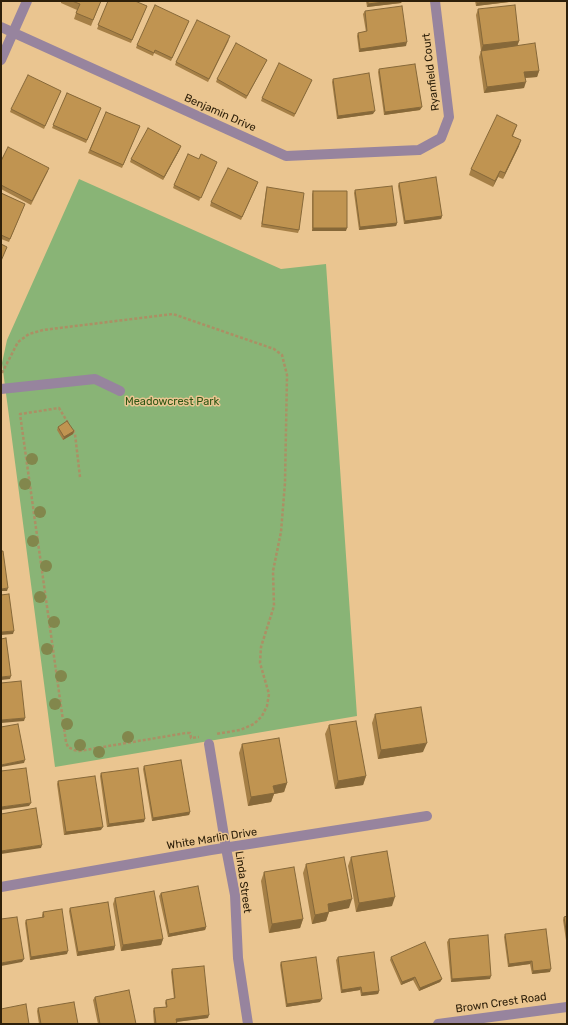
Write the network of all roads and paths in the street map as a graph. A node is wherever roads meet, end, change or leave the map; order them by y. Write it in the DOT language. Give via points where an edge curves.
graph roads {
  1 [pos="27,1"];
  2 [pos="435,1"];
  3 [pos="1,27"];
  4 [pos="13,32"];
  5 [pos="1,60"];
  6 [pos="441,138"];
  7 [pos="2,373"];
  8 [pos="1,389"];
  9 [pos="120,391"];
  10 [pos="80,477"];
  11 [pos="209,738"];
  12 [pos="427,816"];
  13 [pos="226,848"];
  14 [pos="1,887"];
  15 [pos="567,1006"];
  16 [pos="461,1022"];
  17 [pos="248,1024"];
  18 [pos="438,1024"];
  1 -- 4 [label="street"];
  2 -- 6 [label="street, Ryanfield Court" via="449,117"];
  3 -- 4 [label="street, Benjamin Drive"];
  4 -- 5 [label="street"];
  4 -- 6 [label="street, Benjamin Drive" via="286,156 419,150"];
  7 -- 11 [label="path" via="18,342 28,334 173,314 274,348 282,355 287,375 285,483 281,532 273,571 274,606 261,647 260,663 269,694 267,706 262,716 247,728"];
  8 -- 9 [label="street" via="95,379"];
  10 -- 11 [label="path" via="75,434 60,408 20,414 68,747 78,751 186,733 190,733 191,738"];
  11 -- 13 [label="street, Linda Street"];
  12 -- 13 [label="street, White Marlin Drive"];
  13 -- 14 [label="street, White Marlin Drive"];
  13 -- 17 [label="street, Linda Street" via="235,895 238,958"];
  15 -- 16 [label="street, Brown Crest Road"];
  16 -- 18 [label="street, Brown Crest Road"];
}
